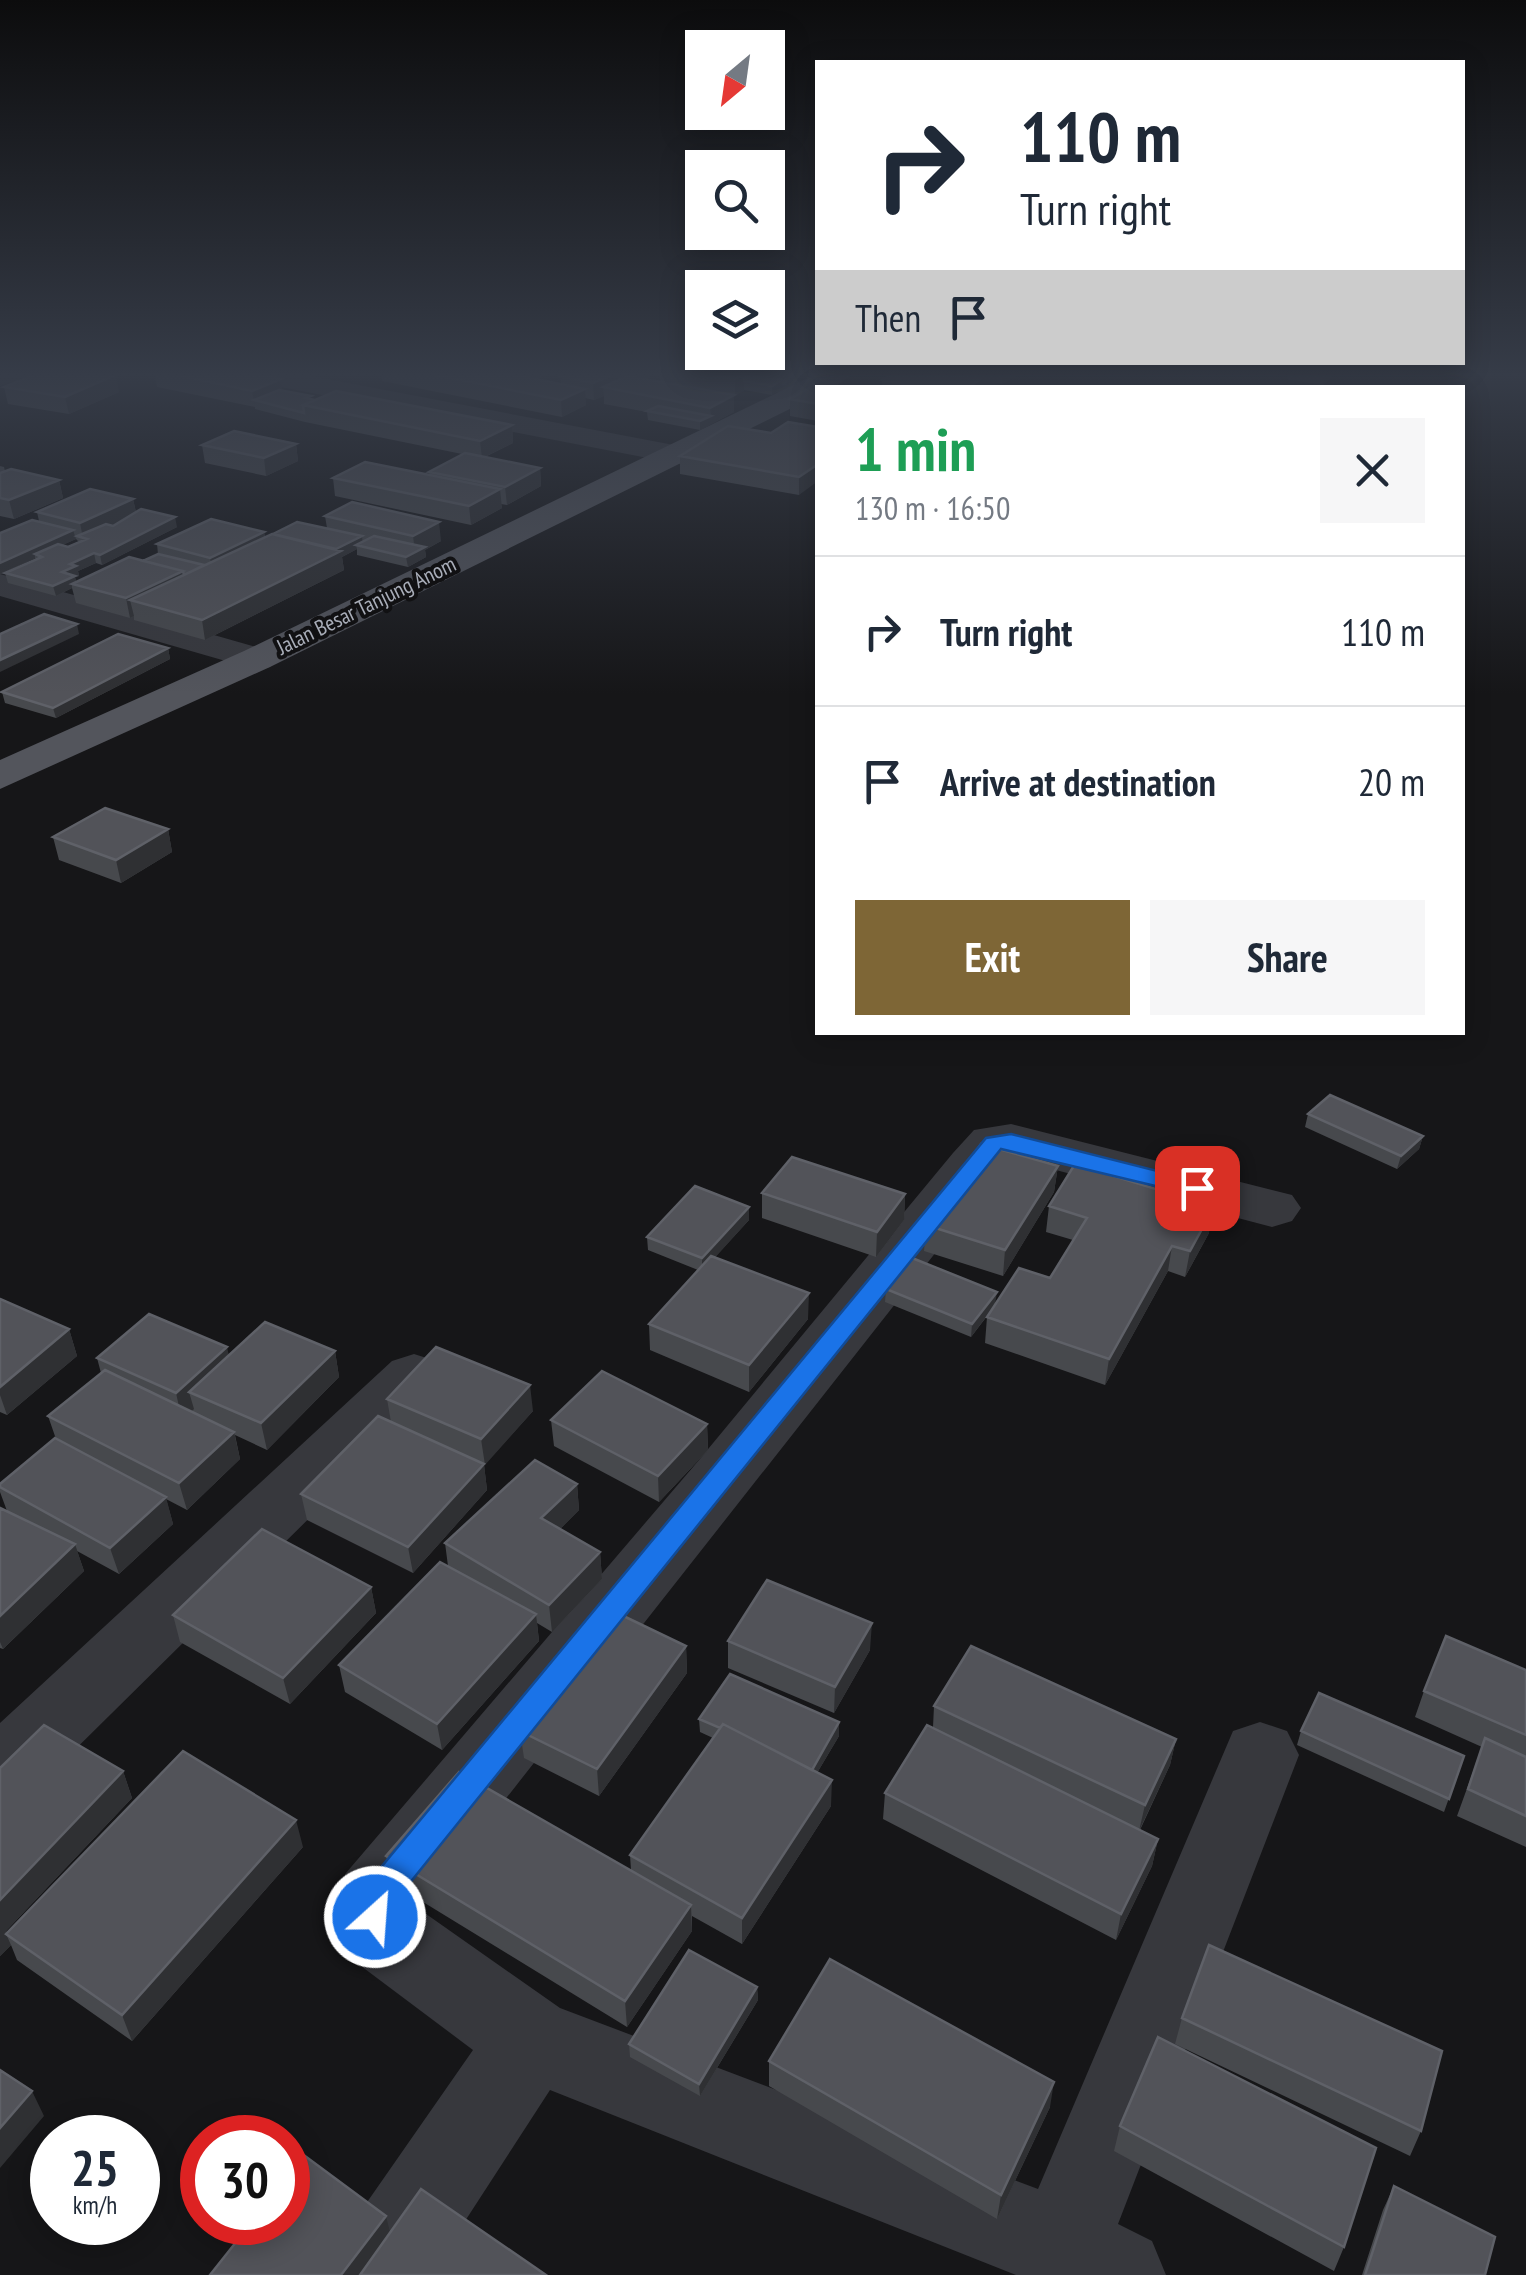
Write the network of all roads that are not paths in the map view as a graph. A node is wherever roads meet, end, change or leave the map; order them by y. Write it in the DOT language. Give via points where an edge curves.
graph roads {
  1 [pos="623,481"];
  2 [pos="115,579"];
  3 [pos="0,585"];
  4 [pos="32,610"];
  5 [pos="247,664"];
  6 [pos="0,776"];
  7 [pos="1272,1208"];
  8 [pos="414,1378"];
  9 [pos="1260,1755"];
  10 [pos="0,1772"];
  11 [pos="532,2040"];
  12 [pos="1090,2260"];
  13 [pos="374,2275"];
  1 -- 5 [label="main road, Jalan Besar Tanjung Anom"];
  2 -- 4 [label="street"];
  3 -- 4 [label="street"];
  4 -- 5 [label="street"];
  5 -- 6 [label="main road, Jalan Besar Tanjung Anom"];
  7 -- 11 [label="street" via="1011,1141 987,1149 375,1900 383,1932"];
  8 -- 10 [label="street"];
  9 -- 12 [label="street"];
  11 -- 12 [label="street"];
  11 -- 13 [label="street"];
}
